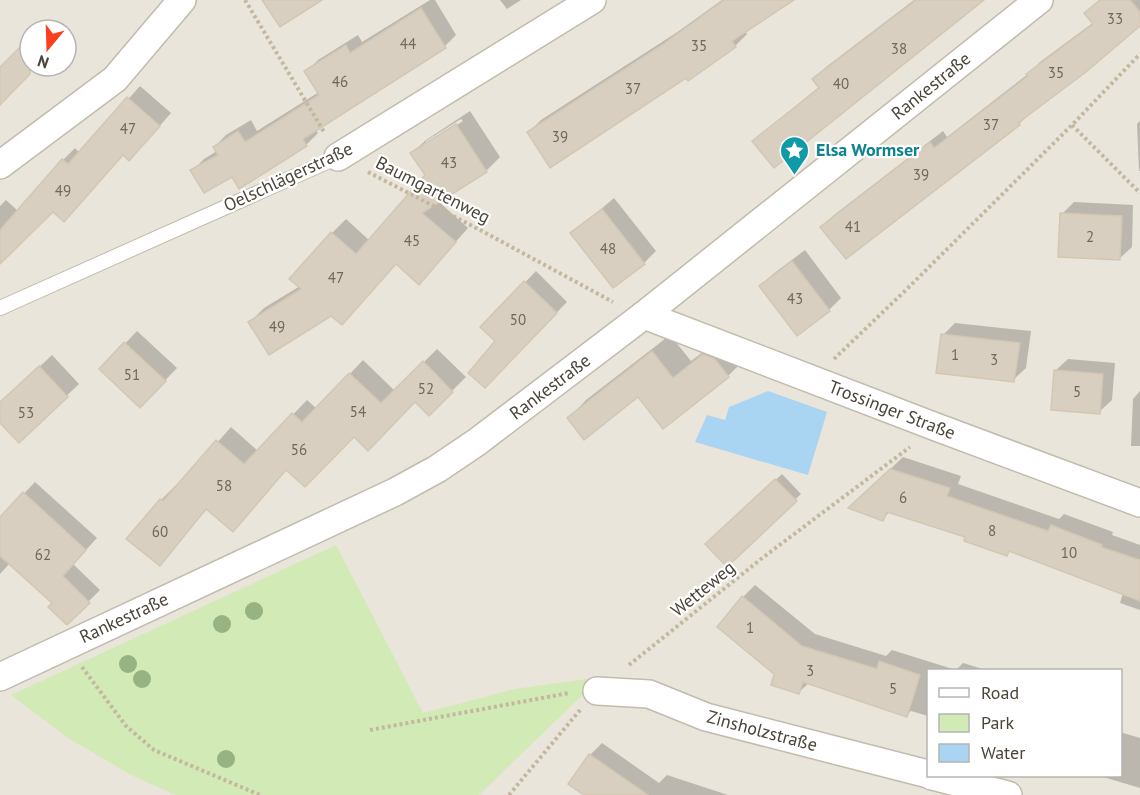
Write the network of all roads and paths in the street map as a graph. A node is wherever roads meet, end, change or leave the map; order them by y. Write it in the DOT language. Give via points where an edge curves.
graph roads {
  1 [pos="182,0"];
  2 [pos="245,0"];
  3 [pos="592,0"];
  4 [pos="1039,0"];
  5 [pos="1140,54"];
  6 [pos="1072,125"];
  7 [pos="339,157"];
  8 [pos="0,165"];
  9 [pos="1140,194"];
  10 [pos="0,308"];
  11 [pos="644,315"];
  12 [pos="812,380"];
  13 [pos="936,428"];
  14 [pos="1140,503"];
  15 [pos="66,645"];
  16 [pos="0,677"];
  17 [pos="597,691"];
  18 [pos="370,730"];
  19 [pos="927,774"];
  20 [pos="938,777"];
  21 [pos="260,795"];
  22 [pos="509,795"];
  23 [pos="1008,795"];
  1 -- 8 [label="street" via="115,79"];
  2 -- 7 [label="path"];
  3 -- 7 [label="street, Oelschlägerstraße"];
  4 -- 11 [label="street, Rankestraße"];
  5 -- 6 [label="path"];
  6 -- 9 [label="path"];
  6 -- 12 [label="path"];
  7 -- 10 [label="lane, Oelschlägerstraße"];
  7 -- 11 [label="path, Baumgartenweg" via="608,300"];
  11 -- 12 [label="street, Trossinger Straße"];
  11 -- 15 [label="street, Rankestraße" via="437,469"];
  12 -- 13 [label="street, Trossinger Straße"];
  13 -- 14 [label="street, Trossinger Straße"];
  13 -- 17 [label="path, Wetteweg" via="761,559"];
  15 -- 16 [label="street, Rankestraße"];
  15 -- 21 [label="path" via="126,726 154,750"];
  17 -- 18 [label="path" via="554,695"];
  17 -- 19 [label="street, Zinsholzstraße" via="649,694 706,717"];
  17 -- 22 [label="path, Wetteweg"];
  20 -- 23 [label="street, Zinsholzstraße"];
}
